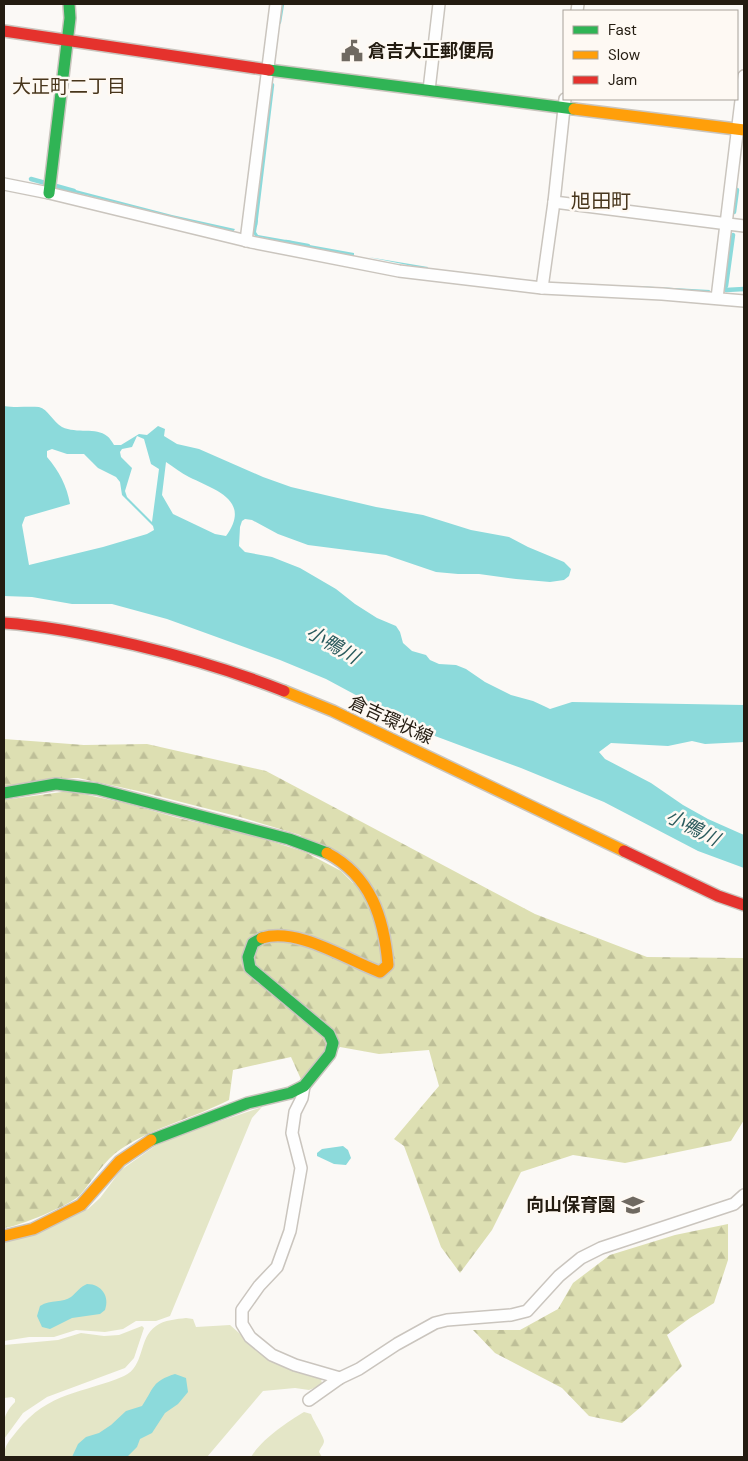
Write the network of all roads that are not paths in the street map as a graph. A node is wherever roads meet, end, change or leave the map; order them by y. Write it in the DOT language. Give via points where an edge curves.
graph roads {
  1 [pos="69,4"];
  2 [pos="276,4"];
  3 [pos="439,4"];
  4 [pos="4,31"];
  5 [pos="68,41"];
  6 [pos="268,70"];
  7 [pos="744,76"];
  8 [pos="429,90"];
  9 [pos="564,103"];
  10 [pos="741,130"];
  11 [pos="4,184"];
  12 [pos="49,193"];
  13 [pos="554,202"];
  14 [pos="727,224"];
  15 [pos="744,226"];
  16 [pos="246,241"];
  17 [pos="542,288"];
  18 [pos="717,298"];
  19 [pos="744,300"];
  20 [pos="4,623"];
  21 [pos="4,793"];
  22 [pos="744,905"];
  23 [pos="304,1086"];
  24 [pos="744,1195"];
  25 [pos="4,1236"];
  26 [pos="340,1378"];
  27 [pos="309,1400"];
  1 -- 5 [label="street"];
  2 -- 6 [label="street"];
  3 -- 8 [label="street"];
  4 -- 5 [label="street"];
  5 -- 6 [label="street"];
  5 -- 12 [label="street"];
  6 -- 8 [label="street"];
  6 -- 16 [label="street"];
  7 -- 10 [label="street"];
  8 -- 9 [label="street"];
  9 -- 10 [label="street"];
  9 -- 13 [label="street"];
  10 -- 14 [label="street"];
  11 -- 12 [label="street"];
  12 -- 16 [label="street"];
  13 -- 14 [label="street"];
  13 -- 17 [label="street"];
  14 -- 15 [label="street"];
  14 -- 18 [label="street"];
  16 -- 17 [label="street" via="399,271"];
  17 -- 18 [label="street"];
  18 -- 19 [label="street"];
  20 -- 22 [label="street, 倉吉環状線" via="61,630 133,645 224,669 290,693 678,877"];
  21 -- 23 [label="street" via="53,784 80,786 277,835 335,857 349,868 366,887 387,942 388,964 380,972 310,942 286,936 265,937 253,944 248,957 250,968 329,1034 333,1043 330,1054"];
  23 -- 25 [label="street" via="290,1093 248,1103 153,1139 120,1161 81,1205 33,1230"];
  23 -- 26 [label="street" via="292,1133 301,1168 290,1231 277,1267 258,1286 242,1310 242,1324 250,1337 272,1355"];
  24 -- 26 [label="street" via="734,1204 594,1251 559,1276 527,1311 435,1323"];
  26 -- 27 [label="street"];
}
